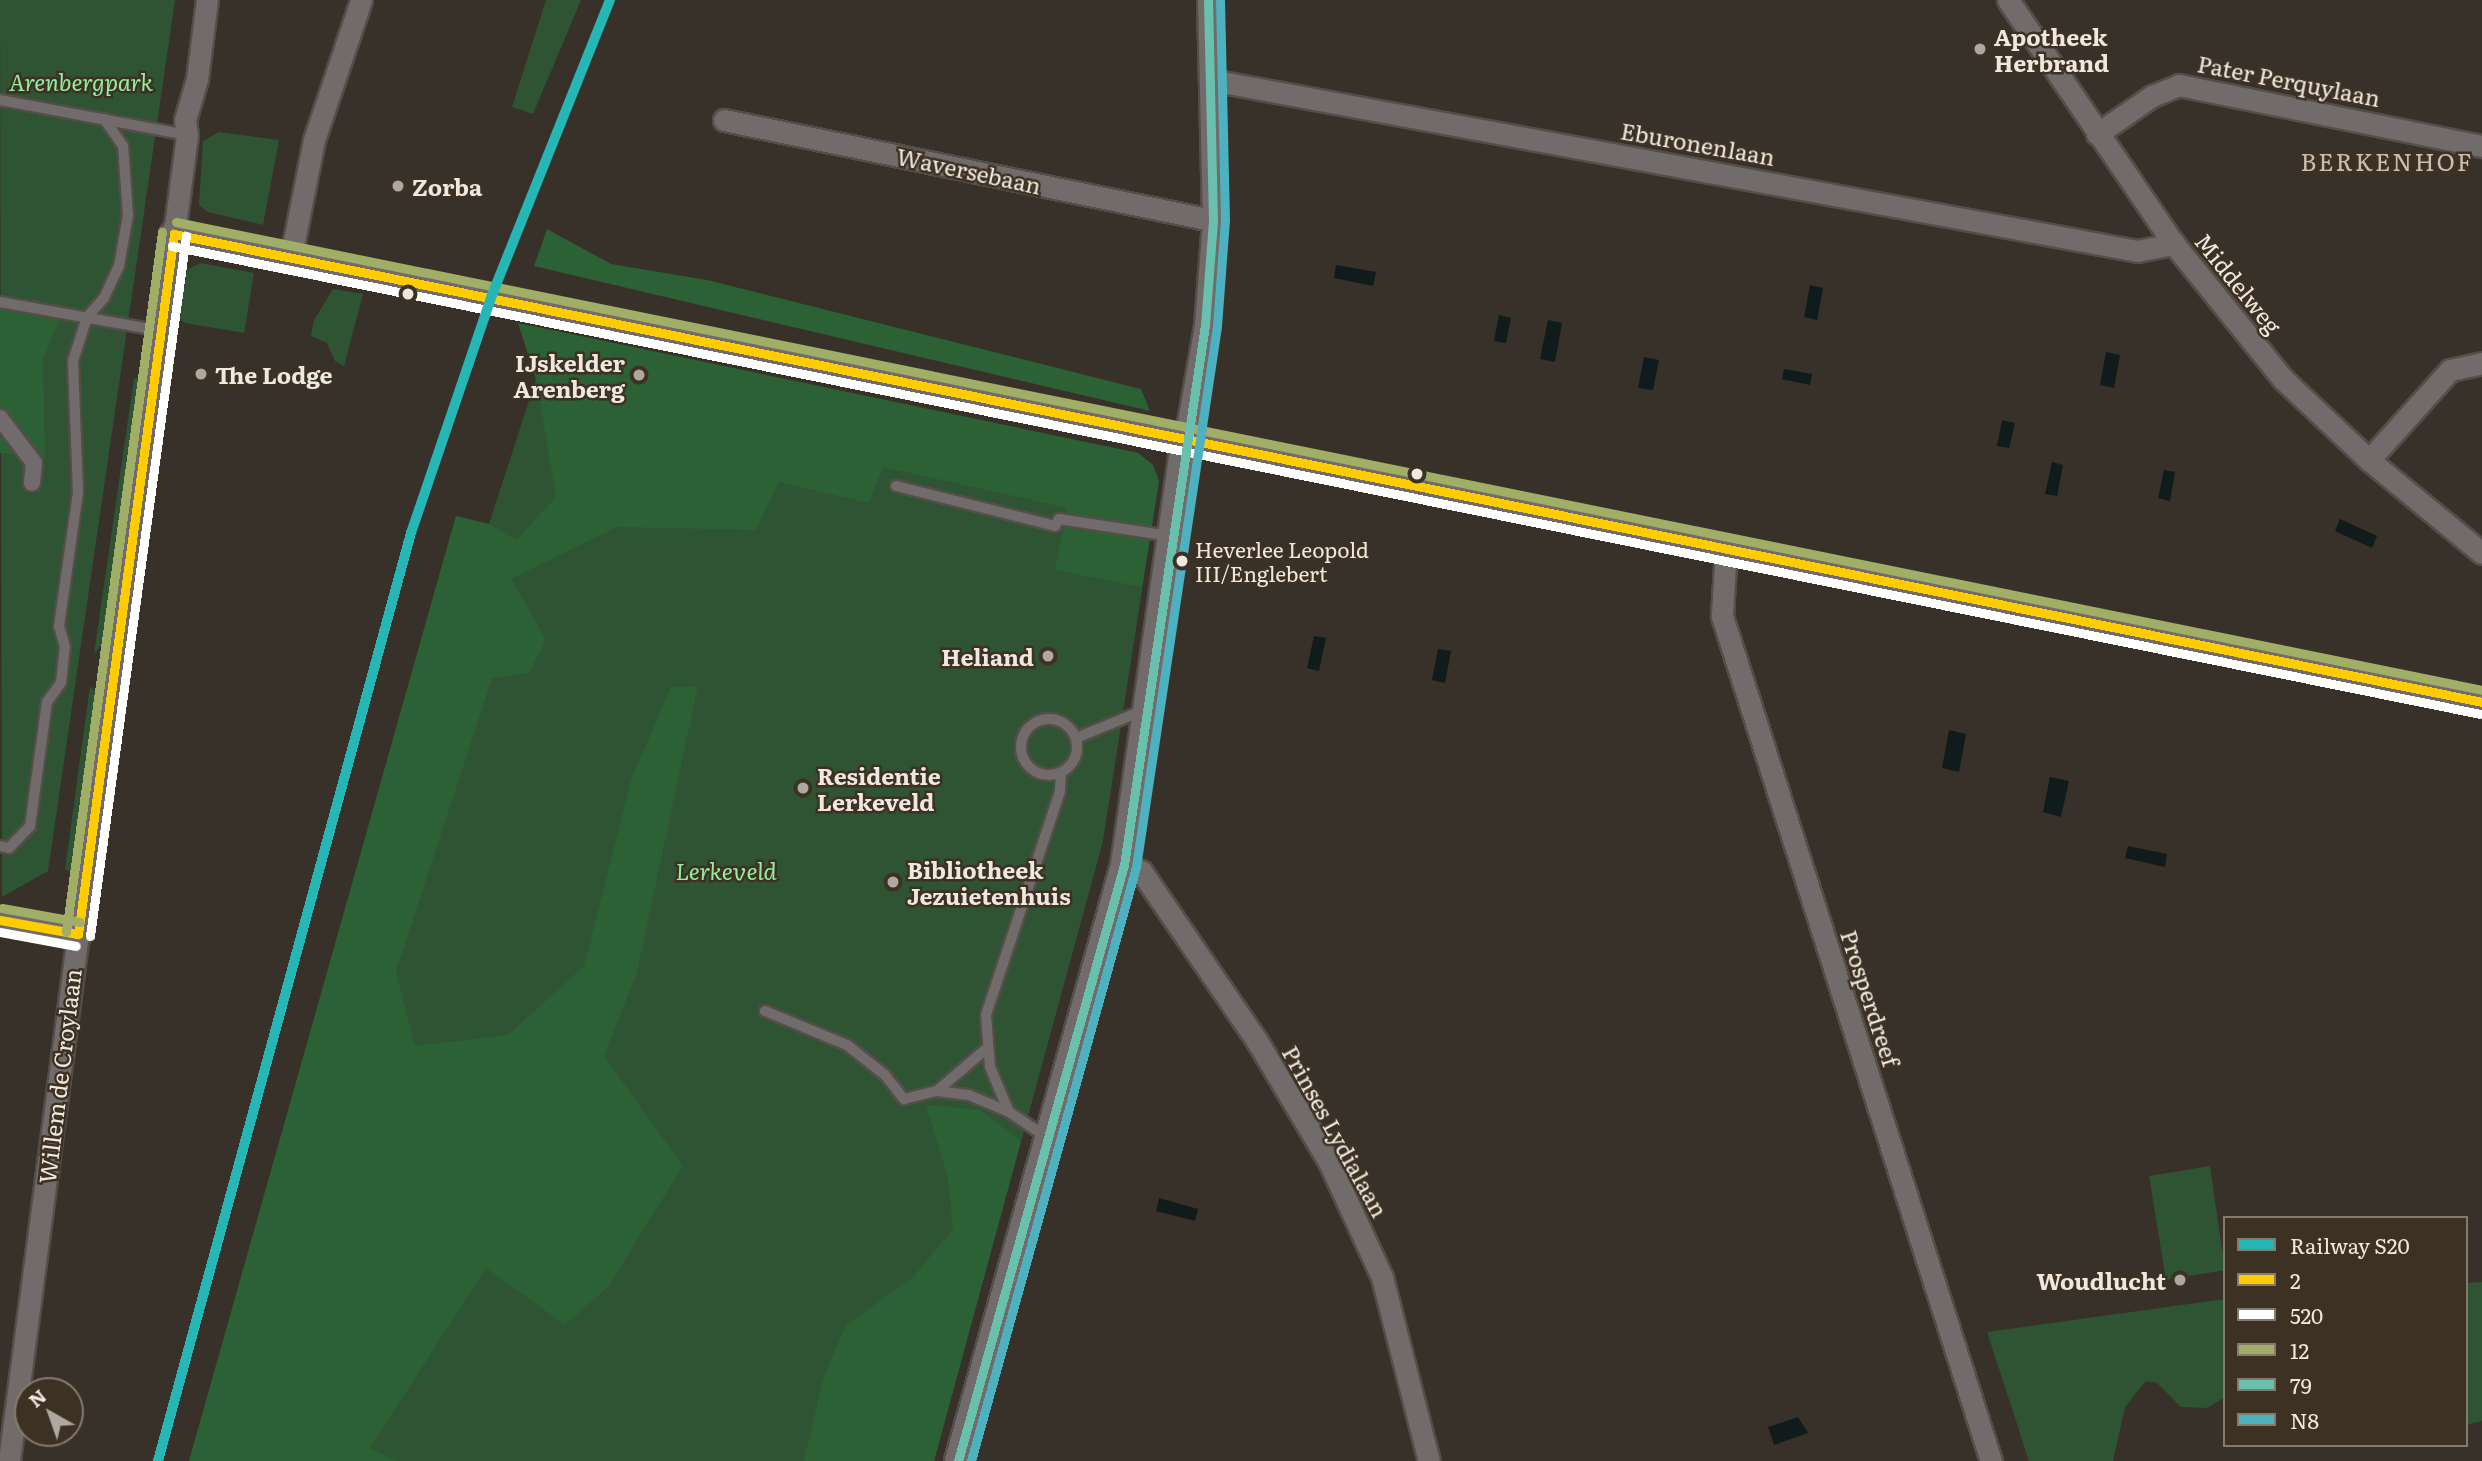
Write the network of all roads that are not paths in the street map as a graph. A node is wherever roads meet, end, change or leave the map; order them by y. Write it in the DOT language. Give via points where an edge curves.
graph roads {
  1 [pos="207,0"];
  2 [pos="361,0"];
  3 [pos="1208,0"];
  4 [pos="2008,0"];
  5 [pos="1211,80"];
  6 [pos="0,100"];
  7 [pos="104,119"];
  8 [pos="724,120"];
  9 [pos="2098,134"];
  10 [pos="187,135"];
  11 [pos="2482,146"];
  12 [pos="1213,220"];
  13 [pos="174,234"];
  14 [pos="2174,244"];
  15 [pos="291,256"];
  16 [pos="0,302"];
  17 [pos="87,317"];
  18 [pos="161,331"];
  19 [pos="2482,363"];
  20 [pos="0,418"];
  21 [pos="1185,439"];
  22 [pos="2370,460"];
  23 [pos="33,483"];
  24 [pos="896,486"];
  25 [pos="1173,537"];
  26 [pos="1726,548"];
  27 [pos="2482,553"];
  28 [pos="2482,702"];
  29 [pos="1147,709"];
  30 [pos="1076,738"];
  31 [pos="1061,773"];
  32 [pos="0,846"];
  33 [pos="1124,865"];
  34 [pos="0,920"];
  35 [pos="78,934"];
  36 [pos="765,1011"];
  37 [pos="986,1049"];
  38 [pos="936,1091"];
  39 [pos="1009,1112"];
  40 [pos="1048,1138"];
  41 [pos="9,1461"];
  42 [pos="958,1461"];
  43 [pos="1429,1461"];
  44 [pos="1991,1461"];
  1 -- 10 [label="street" via="197,79 185,120"];
  2 -- 15 [label="street" via="314,140"];
  3 -- 5 [label="street"];
  4 -- 9 [label="street, Middelweg"];
  5 -- 12 [label="street"];
  5 -- 14 [label="street, Eburonenlaan" via="2137,251"];
  6 -- 7 [label="lane"];
  7 -- 10 [label="lane"];
  7 -- 17 [label="lane" via="123,146 128,215 119,265 104,298"];
  8 -- 12 [label="street, Waversebaan"];
  9 -- 11 [label="street, Pater Perquylaan" via="2152,96 2179,85"];
  9 -- 14 [label="street, Middelweg"];
  10 -- 13 [label="street"];
  12 -- 21 [label="street" via="1205,326"];
  13 -- 15 [label="street"];
  13 -- 18 [label="street, Willem de Croylaan"];
  14 -- 22 [label="street, Middelweg" via="2283,379"];
  15 -- 21 [label="street"];
  16 -- 17 [label="lane"];
  17 -- 18 [label="lane"];
  17 -- 32 [label="lane" via="73,361 78,492 59,626 65,648 61,683 47,702 30,826 9,848"];
  18 -- 35 [label="street, Willem de Croylaan"];
  19 -- 22 [label="street" via="2450,370"];
  20 -- 23 [label="street" via="34,463"];
  21 -- 25 [label="street"];
  21 -- 26 [label="street"];
  22 -- 27 [label="street, Middelweg"];
  24 -- 25 [label="lane" via="1055,526 1059,519"];
  25 -- 29 [label="street"];
  26 -- 28 [label="street"];
  26 -- 44 [label="street, Prosperdreef" via="1722,615"];
  29 -- 30 [label="lane"];
  29 -- 33 [label="street"];
  30 -- 31 [label="lane" via="1076,755"];
  30 -- 31 [label="lane" via="1067,724 1050,718 1034,723 1023,736 1021,754 1032,770 1051,776"];
  31 -- 37 [label="lane" via="1060,791 986,1015"];
  33 -- 40 [label="street"];
  33 -- 43 [label="street, Prinses Lydialaan" via="1141,872 1270,1063 1329,1162 1382,1277"];
  34 -- 35 [label="street"];
  35 -- 41 [label="street, Willem de Croylaan"];
  36 -- 38 [label="lane" via="847,1045 885,1075 904,1099"];
  37 -- 38 [label="lane" via="950,1084"];
  37 -- 39 [label="lane"];
  38 -- 39 [label="lane" via="969,1095"];
  39 -- 40 [label="lane"];
  40 -- 42 [label="street"];
}
